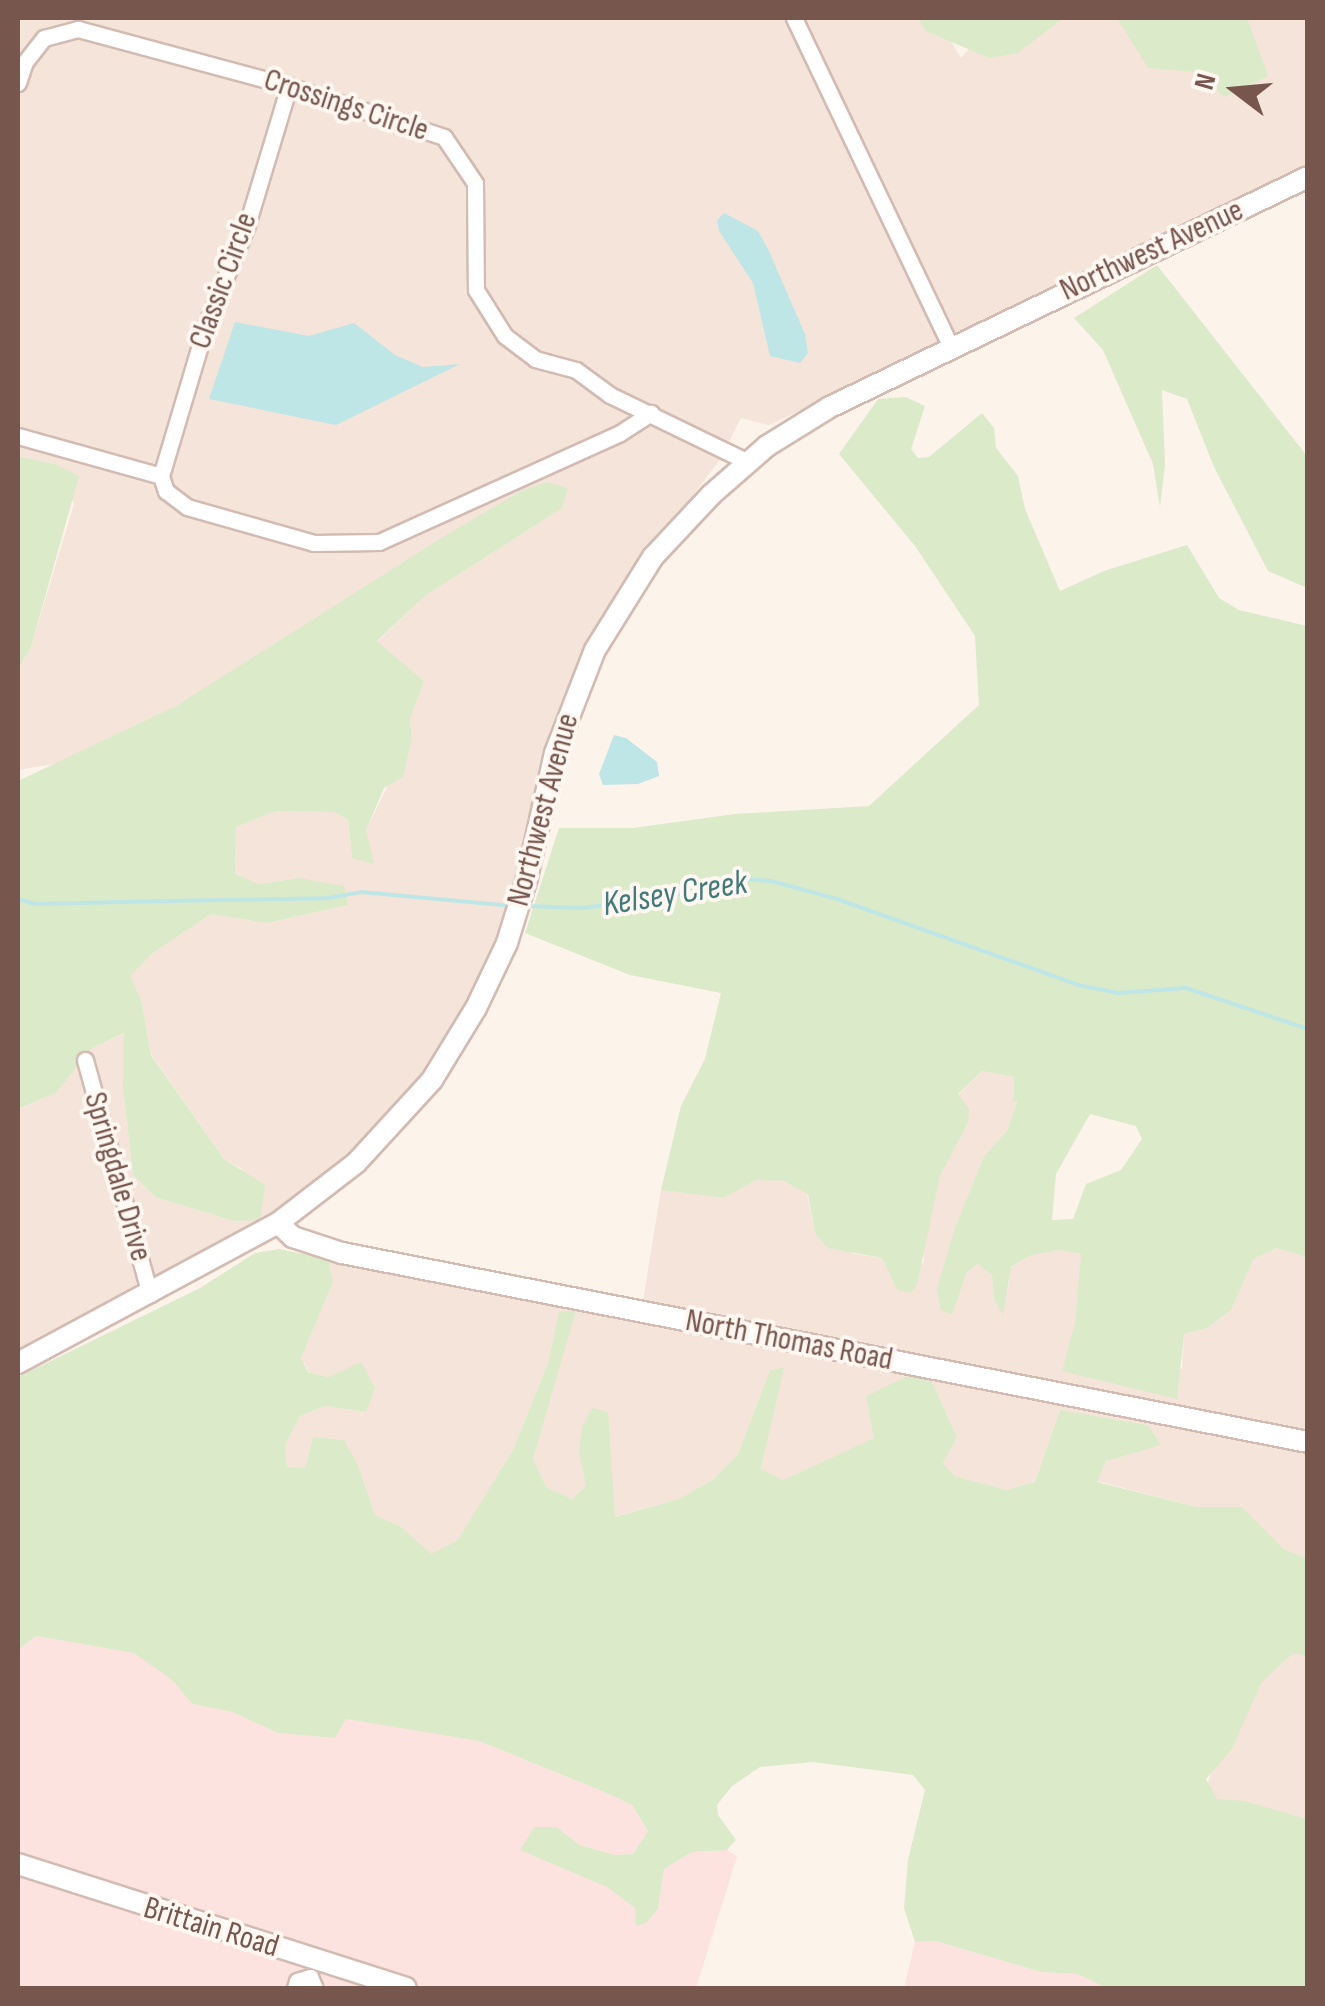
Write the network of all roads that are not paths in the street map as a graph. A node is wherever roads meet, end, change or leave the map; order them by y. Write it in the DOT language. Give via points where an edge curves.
graph roads {
  1 [pos="794,18"];
  2 [pos="18,82"];
  3 [pos="289,86"];
  4 [pos="1308,177"];
  5 [pos="951,347"];
  6 [pos="651,413"];
  7 [pos="18,436"];
  8 [pos="748,462"];
  9 [pos="162,476"];
  10 [pos="85,1060"];
  11 [pos="278,1223"];
  12 [pos="150,1294"];
  13 [pos="18,1363"];
  14 [pos="1308,1442"];
  15 [pos="18,1864"];
  16 [pos="314,1975"];
  17 [pos="295,1988"];
  18 [pos="406,1988"];
  1 -- 5 [label="street"];
  2 -- 3 [label="street, Crossings Circle" via="44,38 78,29"];
  3 -- 6 [label="street, Crossings Circle" via="444,136 474,183 476,290 506,336 536,359 576,370"];
  3 -- 9 [label="street, Classic Circle"];
  4 -- 5 [label="street, Northwest Avenue"];
  5 -- 8 [label="street, Northwest Avenue" via="830,407"];
  6 -- 8 [label="street, Crossings Circle"];
  6 -- 9 [label="street" via="620,434 379,542 314,543 187,507 166,491"];
  7 -- 9 [label="street"];
  8 -- 11 [label="street, Northwest Avenue" via="653,558 594,650 554,753 521,902 476,1008 432,1080 356,1164"];
  10 -- 12 [label="street, Springdale Drive"];
  11 -- 12 [label="street, Northwest Avenue"];
  11 -- 14 [label="street, North Thomas Road" via="293,1237 342,1252"];
  12 -- 13 [label="street, Northwest Avenue"];
  15 -- 16 [label="street, Brittain Road"];
  16 -- 17 [label="street"];
  16 -- 18 [label="street, Brittain Road"];
}
